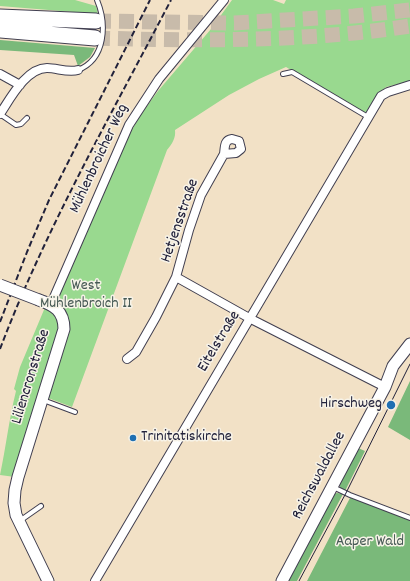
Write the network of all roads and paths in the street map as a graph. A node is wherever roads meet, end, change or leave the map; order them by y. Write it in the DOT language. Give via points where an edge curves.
graph roads {
  1 [pos="97,0"];
  2 [pos="224,0"];
  3 [pos="0,17"];
  4 [pos="96,21"];
  5 [pos="0,30"];
  6 [pos="95,38"];
  7 [pos="78,70"];
  8 [pos="0,74"];
  9 [pos="283,74"];
  10 [pos="20,85"];
  11 [pos="410,85"];
  12 [pos="0,114"];
  13 [pos="27,118"];
  14 [pos="368,118"];
  15 [pos="224,154"];
  16 [pos="176,277"];
  17 [pos="0,286"];
  18 [pos="51,304"];
  19 [pos="251,319"];
  20 [pos="408,348"];
  21 [pos="127,359"];
  22 [pos="385,387"];
  23 [pos="43,399"];
  24 [pos="75,412"];
  25 [pos="332,486"];
  26 [pos="41,506"];
  27 [pos="410,518"];
  28 [pos="19,522"];
  29 [pos="48,581"];
  30 [pos="95,581"];
  31 [pos="282,581"];
  1 -- 7 [label="lane" via="102,21 101,45 92,61"];
  2 -- 18 [label="street, Mühlenbroicher Weg" via="159,79 129,125"];
  3 -- 4 [label="highway"];
  5 -- 6 [label="highway"];
  7 -- 10 [label="street" via="41,69 32,73"];
  8 -- 10 [label="street"];
  9 -- 14 [label="lane" via="292,72"];
  10 -- 12 [label="street"];
  11 -- 14 [label="street, Eitelstraße" via="384,94"];
  12 -- 13 [label="lane" via="16,125"];
  14 -- 19 [label="street, Eitelstraße"];
  15 -- 16 [label="street, Hetjensstraße" via="201,195"];
  16 -- 19 [label="street, Hetjensstraße"];
  16 -- 21 [label="street, Hetjensstraße" via="136,352"];
  17 -- 18 [label="main road, bridge"];
  18 -- 23 [label="main road, Liliencronstraße" via="61,315 64,329"];
  19 -- 22 [label="street"];
  19 -- 30 [label="street, Eitelstraße"];
  20 -- 22 [label="main road, Reichswaldallee" via="400,367"];
  22 -- 25 [label="main road, Reichswaldallee"];
  23 -- 24 [label="lane"];
  23 -- 28 [label="main road, Liliencronstraße" via="15,490 14,509"];
  25 -- 27 [label="lane"];
  25 -- 31 [label="main road, Reichswaldallee"];
  26 -- 28 [label="lane"];
  28 -- 29 [label="main road, Liliencronstraße"];
}
